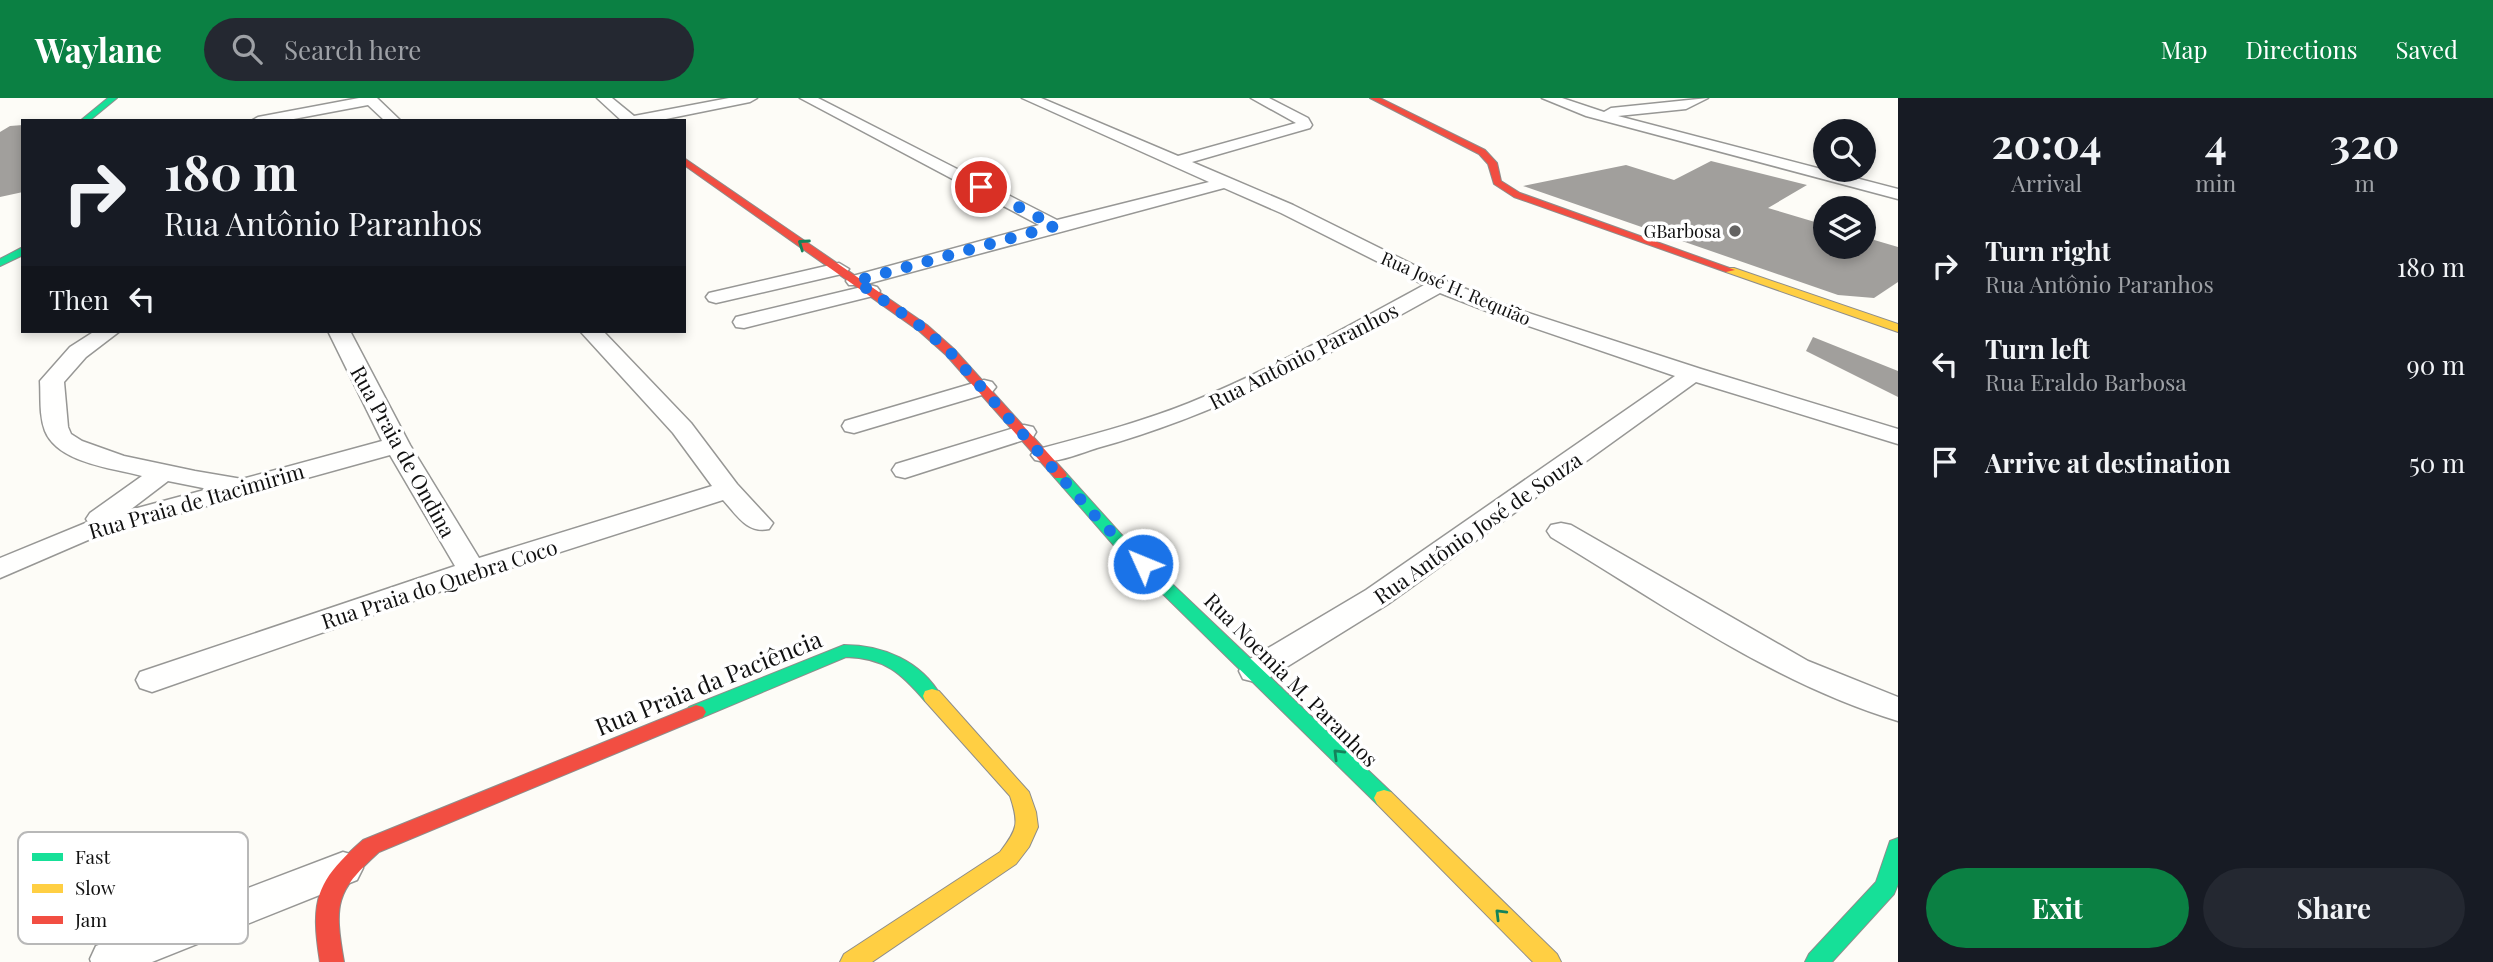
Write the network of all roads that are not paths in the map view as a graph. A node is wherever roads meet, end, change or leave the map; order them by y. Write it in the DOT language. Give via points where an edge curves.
graph roads {
  1 [pos="113,98"];
  2 [pos="604,98"];
  3 [pos="750,98"];
  4 [pos="807,98"];
  5 [pos="1029,98"];
  6 [pos="1258,98"];
  7 [pos="1374,98"];
  8 [pos="1549,98"];
  9 [pos="1700,98"];
  10 [pos="370,99"];
  11 [pos="1591,113"];
  12 [pos="87,119"];
  13 [pos="268,119"];
  14 [pos="392,119"];
  15 [pos="630,119"];
  16 [pos="642,119"];
  17 [pos="1178,161"];
  18 [pos="686,162"];
  19 [pos="1228,182"];
  20 [pos="1898,194"];
  21 [pos="1055,226"];
  22 [pos="21,251"];
  23 [pos="0,263"];
  24 [pos="855,281"];
  25 [pos="1439,285"];
  26 [pos="716,297"];
  27 [pos="1831,304"];
  28 [pos="1877,304"];
  29 [pos="1898,317"];
  30 [pos="744,322"];
  31 [pos="1898,328"];
  32 [pos="106,333"];
  33 [pos="339,333"];
  34 [pos="593,333"];
  35 [pos="1693,374"];
  36 [pos="984,387"];
  37 [pos="854,426"];
  38 [pos="1024,432"];
  39 [pos="1898,437"];
  40 [pos="397,445"];
  41 [pos="1044,455"];
  42 [pos="905,470"];
  43 [pos="163,473"];
  44 [pos="243,486"];
  45 [pos="728,490"];
  46 [pos="759,523"];
  47 [pos="85,531"];
  48 [pos="1561,531"];
  49 [pos="0,569"];
  50 [pos="472,570"];
  51 [pos="1255,671"];
  52 [pos="152,680"];
  53 [pos="1898,709"];
  54 [pos="1898,847"];
  55 [pos="345,867"];
  56 [pos="1892,890"];
  57 [pos="248,905"];
  58 [pos="149,944"];
  59 [pos="111,959"];
  60 [pos="332,962"];
  61 [pos="852,962"];
  62 [pos="1549,962"];
  63 [pos="1817,962"];
  1 -- 12 [label="street"];
  2 -- 15 [label="street"];
  3 -- 16 [label="street"];
  4 -- 21 [label="street"];
  5 -- 17 [label="street, Rua José H. Requião"];
  6 -- 17 [label="street" via="1305,125"];
  7 -- 27 [label="street" via="1482,152 1492,163 1497,182 1517,195"];
  8 -- 11 [label="street"];
  9 -- 11 [label="street" via="1677,106"];
  10 -- 13 [label="street"];
  10 -- 14 [label="street"];
  11 -- 20 [label="street"];
  17 -- 19 [label="street, Rua José H. Requião"];
  24 -- 18 [label="street, Rua Noemia M. Paranhos, one-way"];
  19 -- 21 [label="street"];
  19 -- 25 [label="street, Rua José H. Requião"];
  21 -- 24 [label="street"];
  22 -- 23 [label="street"];
  24 -- 26 [label="street"];
  24 -- 30 [label="street"];
  24 -- 36 [label="street, Rua Noemia M. Paranhos" via="923,328"];
  25 -- 35 [label="street, Rua José H. Requião"];
  25 -- 41 [label="street, Rua Antônio Paranhos" via="1245,388 1141,428"];
  27 -- 28 [label="street"];
  27 -- 29 [label="street"];
  27 -- 31 [label="street"];
  32 -- 43 [label="street" via="78,352 52,381 60,437 69,444"];
  33 -- 40 [label="street, Rua Praia de Ondina"];
  34 -- 45 [label="street" via="682,428"];
  35 -- 39 [label="street, Rua José H. Requião"];
  35 -- 51 [label="street, Rua Antônio José de Souza" via="1377,597"];
  36 -- 37 [label="street"];
  36 -- 38 [label="street, Rua Noemia M. Paranhos"];
  38 -- 41 [label="street, Rua Noemia M. Paranhos"];
  38 -- 42 [label="street"];
  40 -- 44 [label="street, Rua Praia de Itacimirim"];
  40 -- 50 [label="street, Rua Praia de Ondina"];
  41 -- 51 [label="street, Rua Noemia M. Paranhos" via="1123,546"];
  43 -- 44 [label="street"];
  43 -- 47 [label="street"];
  44 -- 47 [label="street, Rua Praia de Itacimirim"];
  45 -- 46 [label="street"];
  45 -- 50 [label="street, Rua Praia do Quebra Coco"];
  47 -- 49 [label="street, Rua Praia de Itacimirim"];
  48 -- 53 [label="street" via="1796,669"];
  50 -- 52 [label="street, Rua Praia do Quebra Coco"];
  62 -- 51 [label="street, Rua Noemia M. Paranhos, one-way"];
  54 -- 56 [label="street"];
  55 -- 57 [label="street"];
  55 -- 60 [label="street, Rua Praia da Paciência" via="330,890 323,914"];
  55 -- 61 [label="street, Rua Praia da Paciência" via="371,846 397,835 844,651 869,649 906,667 1019,792 1029,817 1024,839 1008,858"];
  56 -- 63 [label="street"];
  58 -- 59 [label="street"];
}
